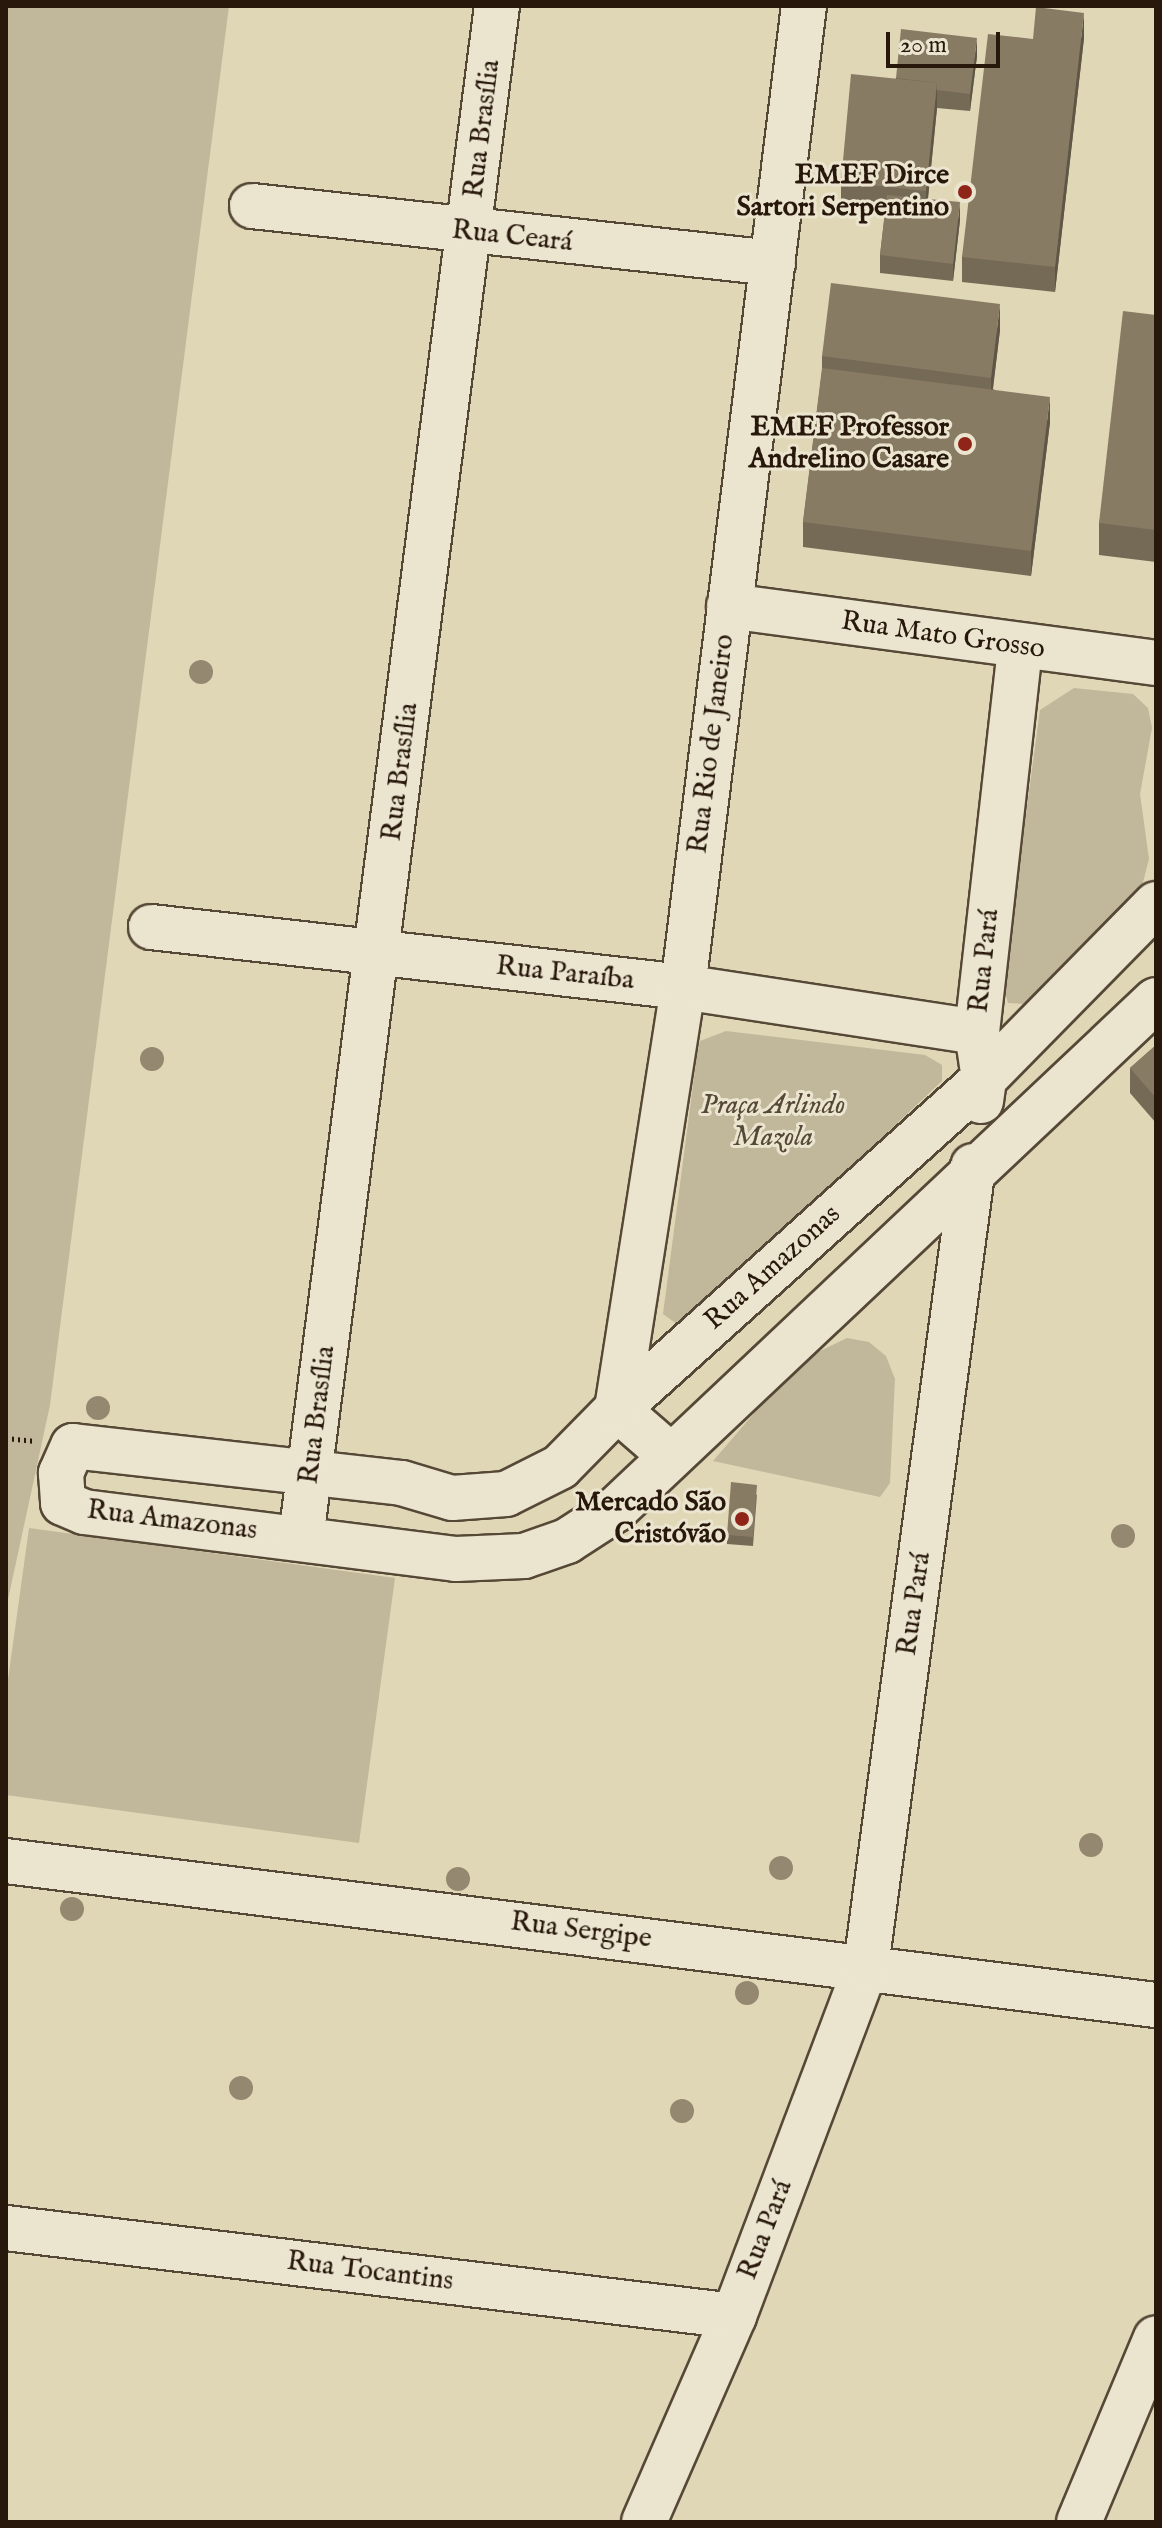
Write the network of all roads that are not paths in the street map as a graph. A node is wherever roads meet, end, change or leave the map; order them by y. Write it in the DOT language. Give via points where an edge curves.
graph roads {
  1 [pos="497,6"];
  2 [pos="804,6"];
  3 [pos="252,206"];
  4 [pos="471,233"];
  5 [pos="773,263"];
  6 [pos="729,606"];
  7 [pos="1020,647"];
  8 [pos="1156,663"];
  9 [pos="1156,904"];
  10 [pos="151,927"];
  11 [pos="378,954"];
  12 [pos="683,987"];
  13 [pos="1156,1000"];
  14 [pos="977,1032"];
  15 [pos="984,1079"];
  16 [pos="972,1175"];
  17 [pos="617,1409"];
  18 [pos="671,1456"];
  19 [pos="310,1473"];
  20 [pos="402,1483"];
  21 [pos="301,1538"];
  22 [pos="388,1553"];
  23 [pos="6,1861"];
  24 [pos="866,1966"];
  25 [pos="1156,2005"];
  26 [pos="6,2228"];
  27 [pos="734,2316"];
  28 [pos="1156,2338"];
  29 [pos="1148,2380"];
  30 [pos="644,2522"];
  31 [pos="1079,2522"];
  1 -- 4 [label="street, Rua Brasília"];
  2 -- 5 [label="street, Rua Rio de Janeiro"];
  3 -- 4 [label="street, Rua Ceará"];
  4 -- 5 [label="street, Rua Ceará"];
  4 -- 11 [label="street, Rua Brasília"];
  5 -- 6 [label="street, Rua Rio de Janeiro"];
  6 -- 7 [label="street, Rua Mato Grosso"];
  6 -- 12 [label="street, Rua Rio de Janeiro"];
  7 -- 8 [label="street, Rua Mato Grosso"];
  7 -- 14 [label="street, Rua Pará"];
  9 -- 15 [label="street, Rua Amazonas"];
  10 -- 11 [label="street, Rua Paraíba"];
  11 -- 12 [label="street, Rua Paraíba"];
  11 -- 19 [label="street, Rua Brasília"];
  12 -- 14 [label="street, Rua Paraíba"];
  12 -- 17 [label="street, Rua Rio de Janeiro"];
  13 -- 16 [label="street, Rua Amazonas"];
  14 -- 15 [label="street, Rua Pará"];
  15 -- 16 [label="street, Rua Pará"];
  15 -- 17 [label="street, Rua Amazonas"];
  16 -- 18 [label="street, Rua Amazonas"];
  16 -- 24 [label="street, Rua Pará"];
  17 -- 18 [label="street"];
  17 -- 20 [label="street, Rua Amazonas" via="560,1467 506,1494 452,1498"];
  18 -- 22 [label="street, Rua Amazonas" via="615,1510 567,1541 524,1556 456,1559"];
  19 -- 20 [label="street, Rua Amazonas"];
  19 -- 21 [label="street, Rua Brasília"];
  19 -- 21 [label="street, Rua Amazonas" via="73,1446 60,1481 63,1503 84,1512"];
  20 -- 22 [label="street"];
  21 -- 22 [label="street, Rua Amazonas"];
  23 -- 24 [label="street, Rua Sergipe"];
  24 -- 25 [label="street, Rua Sergipe"];
  24 -- 27 [label="street, Rua Pará"];
  26 -- 27 [label="street, Rua Tocantins"];
  27 -- 30 [label="street, Rua Pará"];
  28 -- 29 [label="street"];
  29 -- 31 [label="street"];
}
